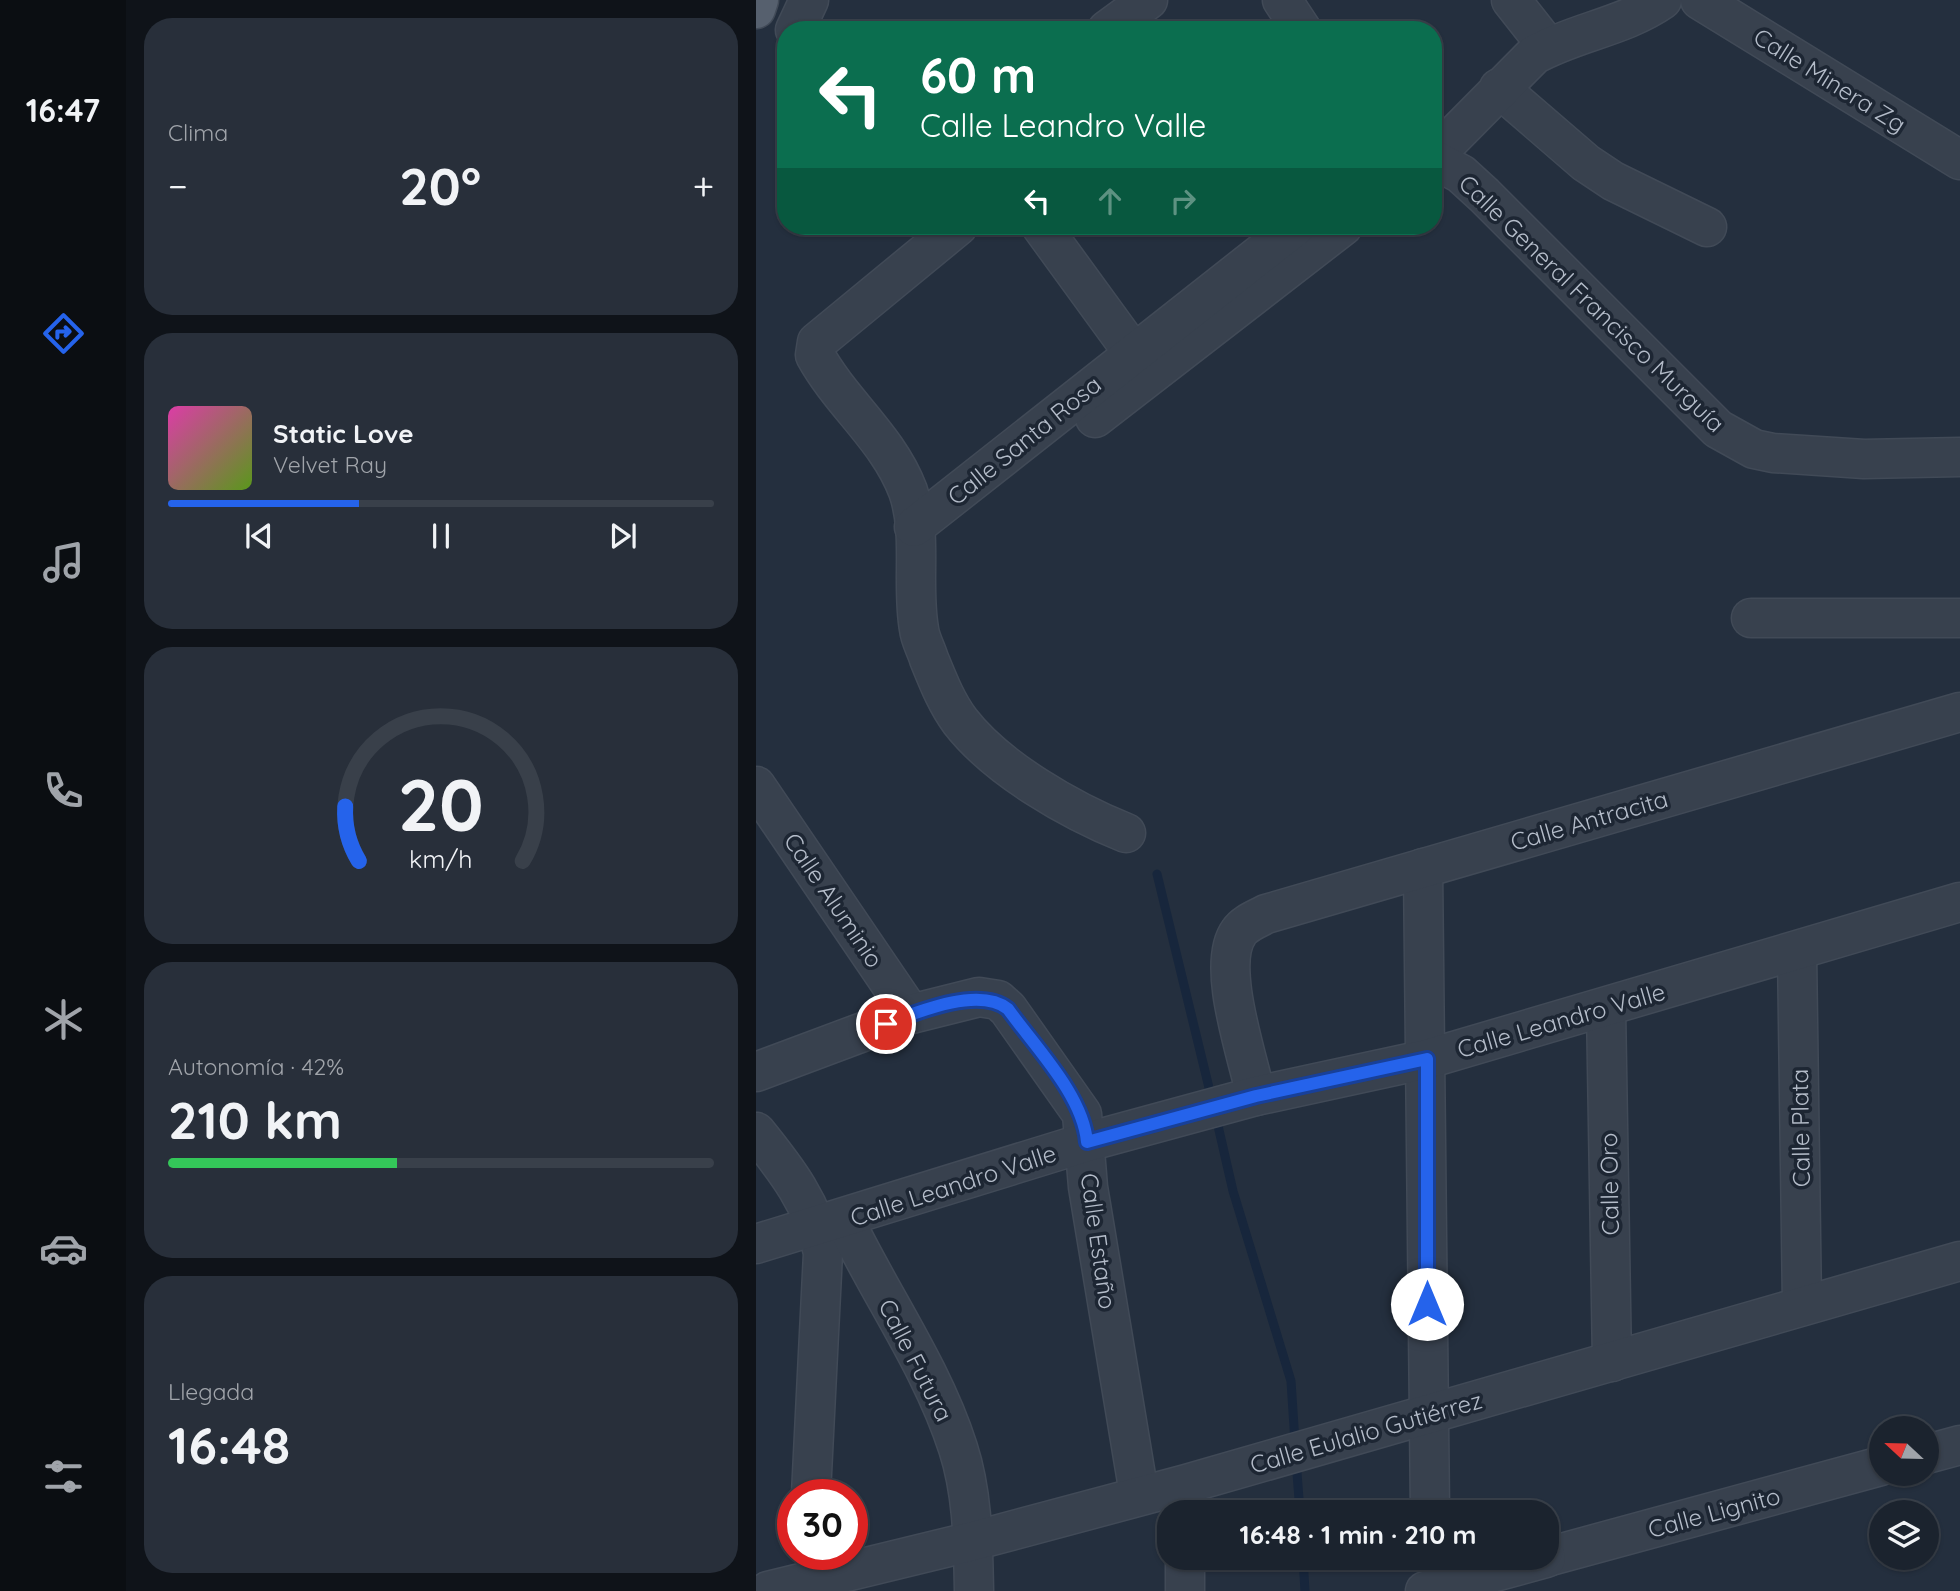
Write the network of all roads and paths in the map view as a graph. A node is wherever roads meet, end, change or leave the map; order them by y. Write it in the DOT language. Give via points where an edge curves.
graph roads {
  1 [pos="759,0"];
  2 [pos="1148,0"];
  3 [pos="1282,0"];
  4 [pos="1511,0"];
  5 [pos="1662,0"];
  6 [pos="1700,0"];
  7 [pos="756,9"];
  8 [pos="1119,21"];
  9 [pos="1296,21"];
  10 [pos="1548,47"];
  11 [pos="1499,88"];
  12 [pos="1442,148"];
  13 [pos="1960,160"];
  14 [pos="1442,163"];
  15 [pos="1707,227"];
  16 [pos="947,235"];
  17 [pos="1048,235"];
  18 [pos="1286,235"];
  19 [pos="1330,235"];
  20 [pos="1142,364"];
  21 [pos="1095,418"];
  22 [pos="1960,457"];
  23 [pos="914,527"];
  24 [pos="1751,618"];
  25 [pos="1960,618"];
  26 [pos="1960,712"];
  27 [pos="756,786"];
  28 [pos="1126,833"];
  29 [pos="1423,868"];
  30 [pos="1960,902"];
  31 [pos="1797,950"];
  32 [pos="1606,1007"];
  33 [pos="911,1014"];
  34 [pos="1427,1059"];
  35 [pos="756,1073"];
  36 [pos="1256,1096"];
  37 [pos="756,1132"];
  38 [pos="1087,1142"];
  39 [pos="831,1223"];
  40 [pos="756,1244"];
  41 [pos="1960,1261"];
  42 [pos="1802,1306"];
  43 [pos="1612,1362"];
  44 [pos="1428,1414"];
  45 [pos="1960,1445"];
  46 [pos="1939,1451"];
  47 [pos="1869,1469"];
  48 [pos="812,1479"];
  49 [pos="1139,1494"];
  50 [pos="1186,1498"];
  51 [pos="1430,1500"];
  52 [pos="973,1541"];
  53 [pos="1559,1553"];
  54 [pos="868,1557"];
  55 [pos="802,1570"];
  56 [pos="1185,1570"];
  57 [pos="1477,1570"];
  58 [pos="1430,1579"];
  59 [pos="768,1591"];
  60 [pos="974,1591"];
  61 [pos="1185,1591"];
  1 -- 7 [label="main road"];
  2 -- 8 [label="street"];
  3 -- 9 [label="street"];
  4 -- 10 [label="street"];
  5 -- 10 [label="street" via="1611,26"];
  6 -- 13 [label="street, Calle Minera Zg"];
  10 -- 11 [label="street"];
  11 -- 12 [label="street"];
  11 -- 15 [label="street" via="1586,163"];
  14 -- 22 [label="street, Calle General Francisco Murguía" via="1484,195 1735,441 1773,453"];
  16 -- 23 [label="street" via="817,342 815,355 900,471"];
  17 -- 20 [label="street"];
  18 -- 20 [label="street, Calle Santa Rosa"];
  19 -- 20 [label="street, Calle Santa Rosa"];
  20 -- 21 [label="street, Calle Santa Rosa"];
  20 -- 23 [label="street, Calle Santa Rosa"];
  23 -- 28 [label="street" via="919,631 941,690 960,721 984,747 1050,796 1084,817"];
  24 -- 25 [label="street"];
  26 -- 29 [label="street, Calle Antracita"];
  27 -- 33 [label="street, Calle Aluminio"];
  29 -- 34 [label="street"];
  29 -- 36 [label="street, Calle Antracita" via="1266,914 1239,932 1229,972"];
  30 -- 31 [label="street, Calle Leandro Valle"];
  31 -- 32 [label="street, Calle Leandro Valle"];
  31 -- 42 [label="street, Calle Plata"];
  32 -- 34 [label="street, Calle Leandro Valle"];
  32 -- 43 [label="street, Calle Oro"];
  33 -- 35 [label="street"];
  33 -- 38 [label="street, Calle Estaño" via="979,997 998,1000 1082,1114"];
  34 -- 36 [label="street, Calle Leandro Valle"];
  34 -- 44 [label="street"];
  36 -- 38 [label="street, Calle Leandro Valle"];
  37 -- 39 [label="street, Calle Futura"];
  38 -- 39 [label="street, Calle Leandro Valle"];
  38 -- 49 [label="street, Calle Estaño" via="1088,1186"];
  39 -- 40 [label="street, Calle Leandro Valle"];
  39 -- 48 [label="street"];
  39 -- 52 [label="street, Calle Futura" via="934,1385 959,1450"];
  41 -- 42 [label="street, Calle Eulalio Gutiérrez"];
  42 -- 43 [label="street, Calle Eulalio Gutiérrez"];
  43 -- 44 [label="street, Calle Eulalio Gutiérrez"];
  44 -- 50 [label="street, Calle Eulalio Gutiérrez"];
  44 -- 51 [label="street"];
  45 -- 46 [label="street"];
  47 -- 53 [label="street, Calle Lignito"];
  49 -- 50 [label="street, Calle Eulalio Gutiérrez"];
  49 -- 52 [label="street, Calle Eulalio Gutiérrez"];
  52 -- 54 [label="street, Calle Eulalio Gutiérrez"];
  52 -- 60 [label="street, Calle Futura"];
  55 -- 59 [label="street, Calle Eulalio Gutiérrez"];
  56 -- 61 [label="street"];
  57 -- 58 [label="street, Calle Lignito"];
}
